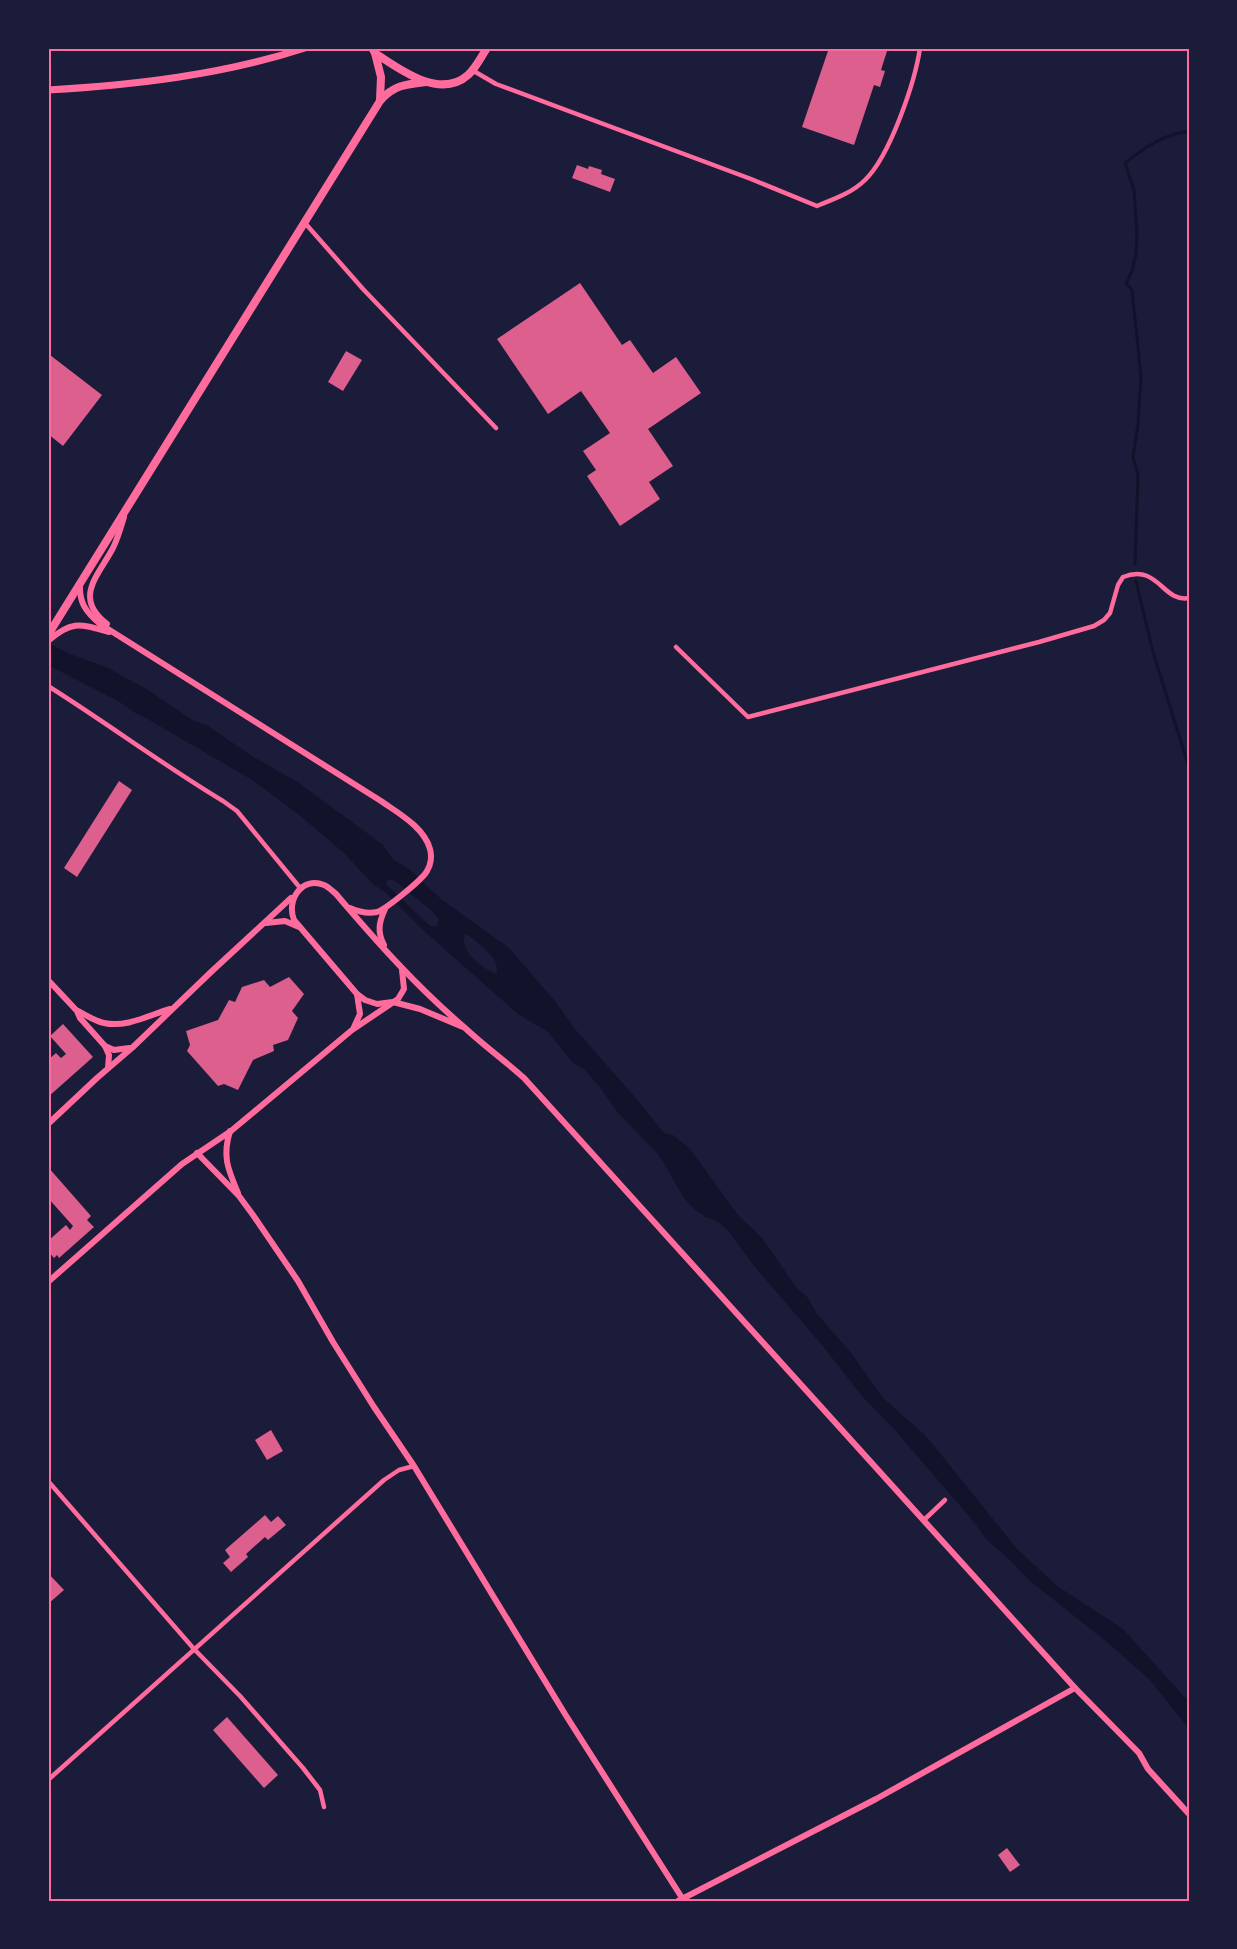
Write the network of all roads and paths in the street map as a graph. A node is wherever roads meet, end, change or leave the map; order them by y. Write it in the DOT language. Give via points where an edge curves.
graph roads {
  1 [pos="304,48"];
  2 [pos="366,48"];
  3 [pos="487,48"];
  4 [pos="920,48"];
  5 [pos="374,50"];
  6 [pos="472,70"];
  7 [pos="426,82"];
  8 [pos="48,90"];
  9 [pos="380,101"];
  10 [pos="305,223"];
  11 [pos="496,428"];
  12 [pos="129,504"];
  13 [pos="81,581"];
  14 [pos="1189,598"];
  15 [pos="54,631"];
  16 [pos="119,635"];
  17 [pos="48,641"];
  18 [pos="676,647"];
  19 [pos="48,686"];
  20 [pos="298,891"];
  21 [pos="347,906"];
  22 [pos="385,909"];
  23 [pos="265,924"];
  24 [pos="299,928"];
  25 [pos="390,956"];
  26 [pos="400,967"];
  27 [pos="48,980"];
  28 [pos="357,994"];
  29 [pos="393,1002"];
  30 [pos="174,1008"];
  31 [pos="77,1011"];
  32 [pos="463,1027"];
  33 [pos="352,1030"];
  34 [pos="105,1046"];
  35 [pos="133,1047"];
  36 [pos="107,1070"];
  37 [pos="48,1124"];
  38 [pos="231,1131"];
  39 [pos="198,1153"];
  40 [pos="239,1196"];
  41 [pos="48,1282"];
  42 [pos="414,1466"];
  43 [pos="48,1481"];
  44 [pos="945,1500"];
  45 [pos="924,1520"];
  46 [pos="194,1649"];
  47 [pos="1075,1688"];
  48 [pos="48,1780"];
  49 [pos="324,1807"];
  50 [pos="1189,1814"];
  51 [pos="681,1900"];
  1 -- 8 [label="main road" via="145,82"];
  2 -- 5 [label="main road"];
  3 -- 6 [label="main road"];
  4 -- 6 [label="street" via="907,100 874,171 851,191 817,206 496,84"];
  5 -- 7 [label="main road"];
  5 -- 9 [label="main road" via="381,77"];
  6 -- 7 [label="main road" via="463,79 450,83"];
  7 -- 9 [label="main road" via="402,85"];
  9 -- 10 [label="main road"];
  10 -- 11 [label="street"];
  10 -- 12 [label="main road"];
  12 -- 13 [label="main road"];
  12 -- 16 [label="street" via="114,546 89,594 96,614"];
  13 -- 15 [label="main road"];
  13 -- 16 [label="street" via="80,598 85,609"];
  14 -- 18 [label="street" via="1174,597 1158,581 1130,574 1118,585 1110,613 1094,626 748,717"];
  15 -- 16 [label="street" via="90,627"];
  15 -- 17 [label="street"];
  16 -- 22 [label="street" via="381,801 422,835 430,847 431,862 426,873"];
  19 -- 20 [label="street" via="237,811"];
  20 -- 21 [label="street" via="314,883 322,884"];
  20 -- 23 [label="street"];
  20 -- 24 [label="street" via="290,908"];
  21 -- 22 [label="street" via="359,912"];
  21 -- 25 [label="street"];
  22 -- 25 [label="street" via="379,930"];
  23 -- 24 [label="street" via="285,921"];
  23 -- 30 [label="street"];
  24 -- 28 [label="street"];
  25 -- 26 [label="street"];
  26 -- 29 [label="street" via="404,989"];
  26 -- 32 [label="street"];
  27 -- 31 [label="street"];
  28 -- 29 [label="street" via="377,1004"];
  28 -- 33 [label="street" via="360,1014"];
  29 -- 32 [label="street"];
  29 -- 33 [label="street"];
  30 -- 31 [label="street" via="117,1024"];
  30 -- 35 [label="street"];
  31 -- 34 [label="street"];
  32 -- 45 [label="street" via="500,1056 548,1104"];
  33 -- 38 [label="street"];
  34 -- 35 [label="street" via="114,1050"];
  34 -- 36 [label="street" via="110,1059"];
  35 -- 36 [label="street"];
  36 -- 37 [label="street"];
  38 -- 39 [label="street"];
  38 -- 40 [label="street" via="225,1152 226,1167"];
  39 -- 40 [label="street"];
  39 -- 41 [label="street"];
  40 -- 42 [label="street" via="298,1281"];
  42 -- 46 [label="street" via="384,1480"];
  42 -- 51 [label="street"];
  43 -- 46 [label="street"];
  44 -- 45 [label="street"];
  45 -- 47 [label="street"];
  46 -- 48 [label="street"];
  46 -- 49 [label="street" via="303,1767 320,1790"];
  47 -- 50 [label="street" via="1139,1753 1148,1769"];
  47 -- 51 [label="street" via="884,1796"];
}
